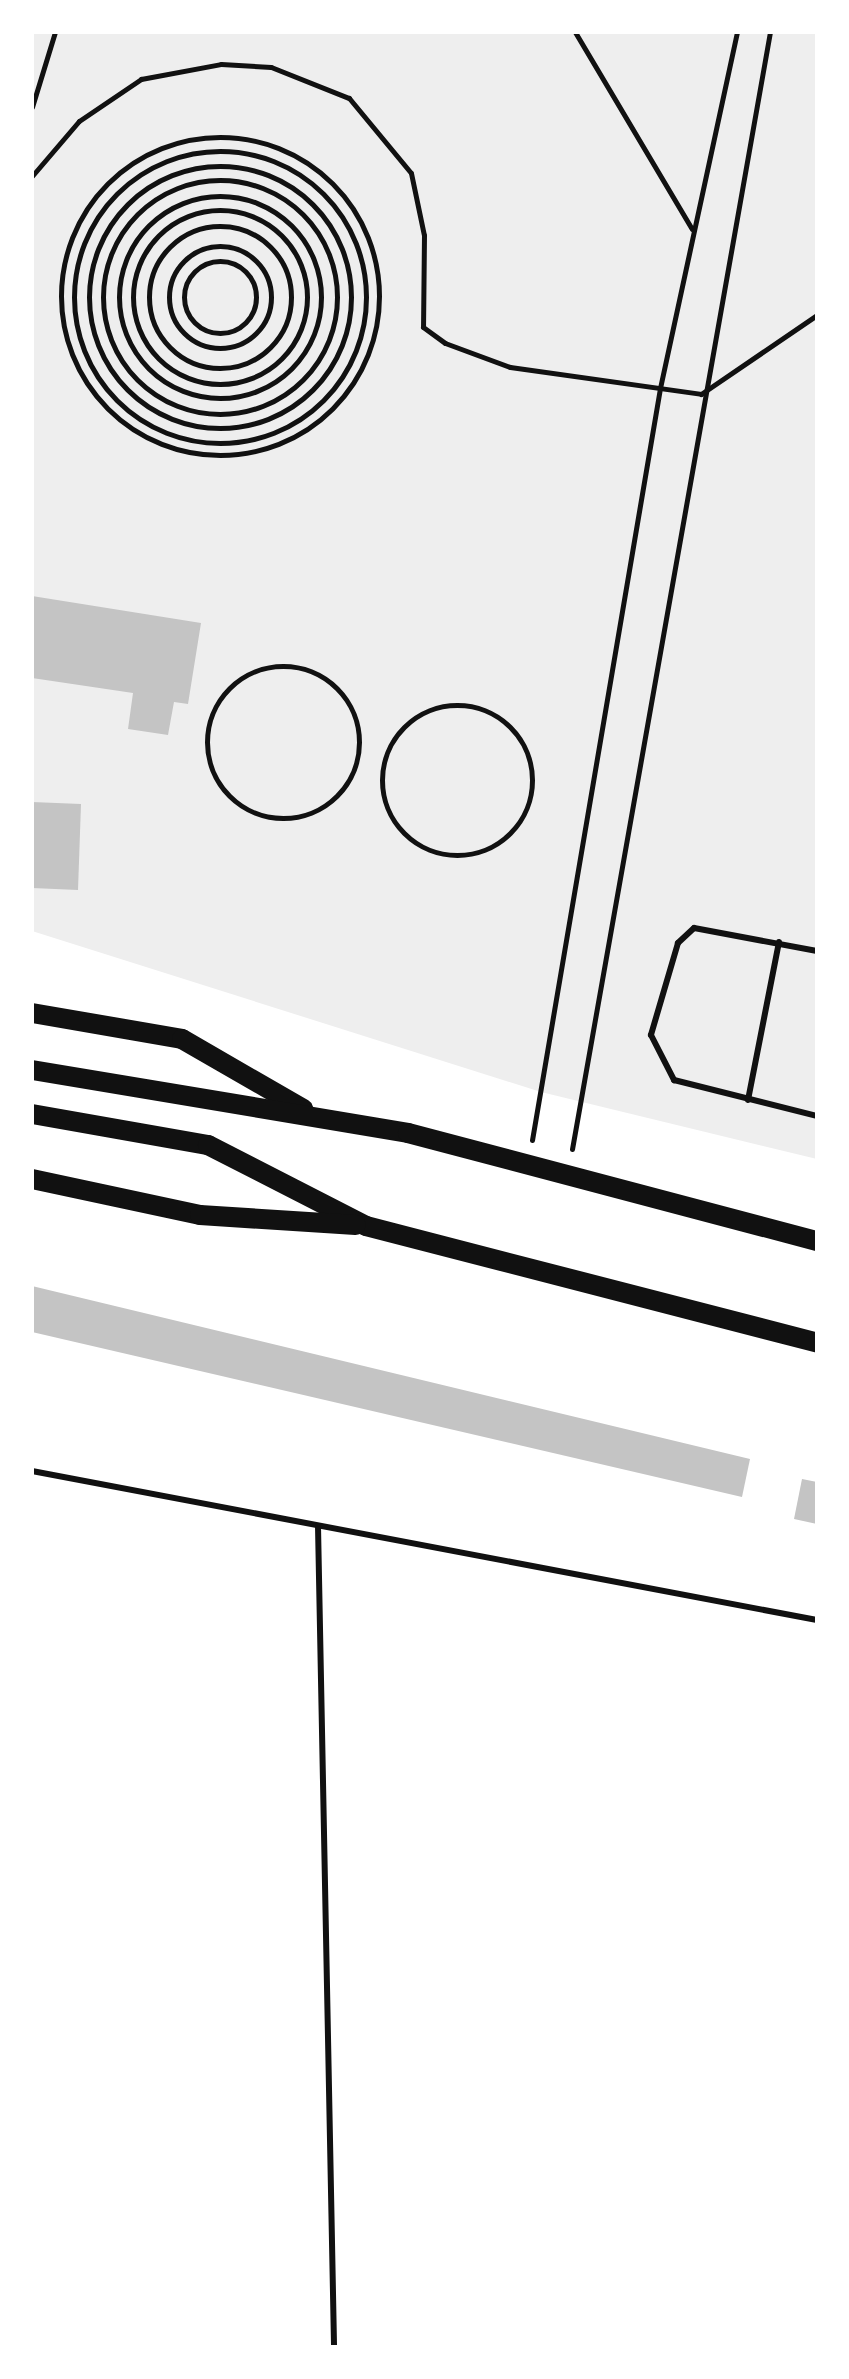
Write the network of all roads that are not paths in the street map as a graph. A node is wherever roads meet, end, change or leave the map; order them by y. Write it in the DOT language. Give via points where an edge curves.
graph roads {
  1 [pos="779,942"];
  2 [pos="817,951"];
  3 [pos="32,1013"];
  4 [pos="32,1070"];
  5 [pos="748,1100"];
  6 [pos="32,1114"];
  7 [pos="817,1116"];
  8 [pos="317,1117"];
  9 [pos="32,1179"];
  10 [pos="366,1226"];
  11 [pos="817,1241"];
  12 [pos="817,1343"];
  13 [pos="32,1471"];
  14 [pos="318,1526"];
  15 [pos="817,1620"];
  16 [pos="334,2347"];
  1 -- 2 [label="lane"];
  1 -- 5 [label="lane"];
  1 -- 5 [label="lane" via="694,928 678,943 651,1035 674,1080"];
  3 -- 8 [label="main road" via="182,1039"];
  4 -- 8 [label="main road"];
  5 -- 7 [label="lane"];
  6 -- 10 [label="main road" via="208,1145"];
  8 -- 11 [label="main road" via="568,1170"];
  9 -- 10 [label="main road" via="200,1215"];
  10 -- 12 [label="main road"];
  13 -- 14 [label="lane"];
  14 -- 15 [label="lane"];
  14 -- 16 [label="lane"];
}
